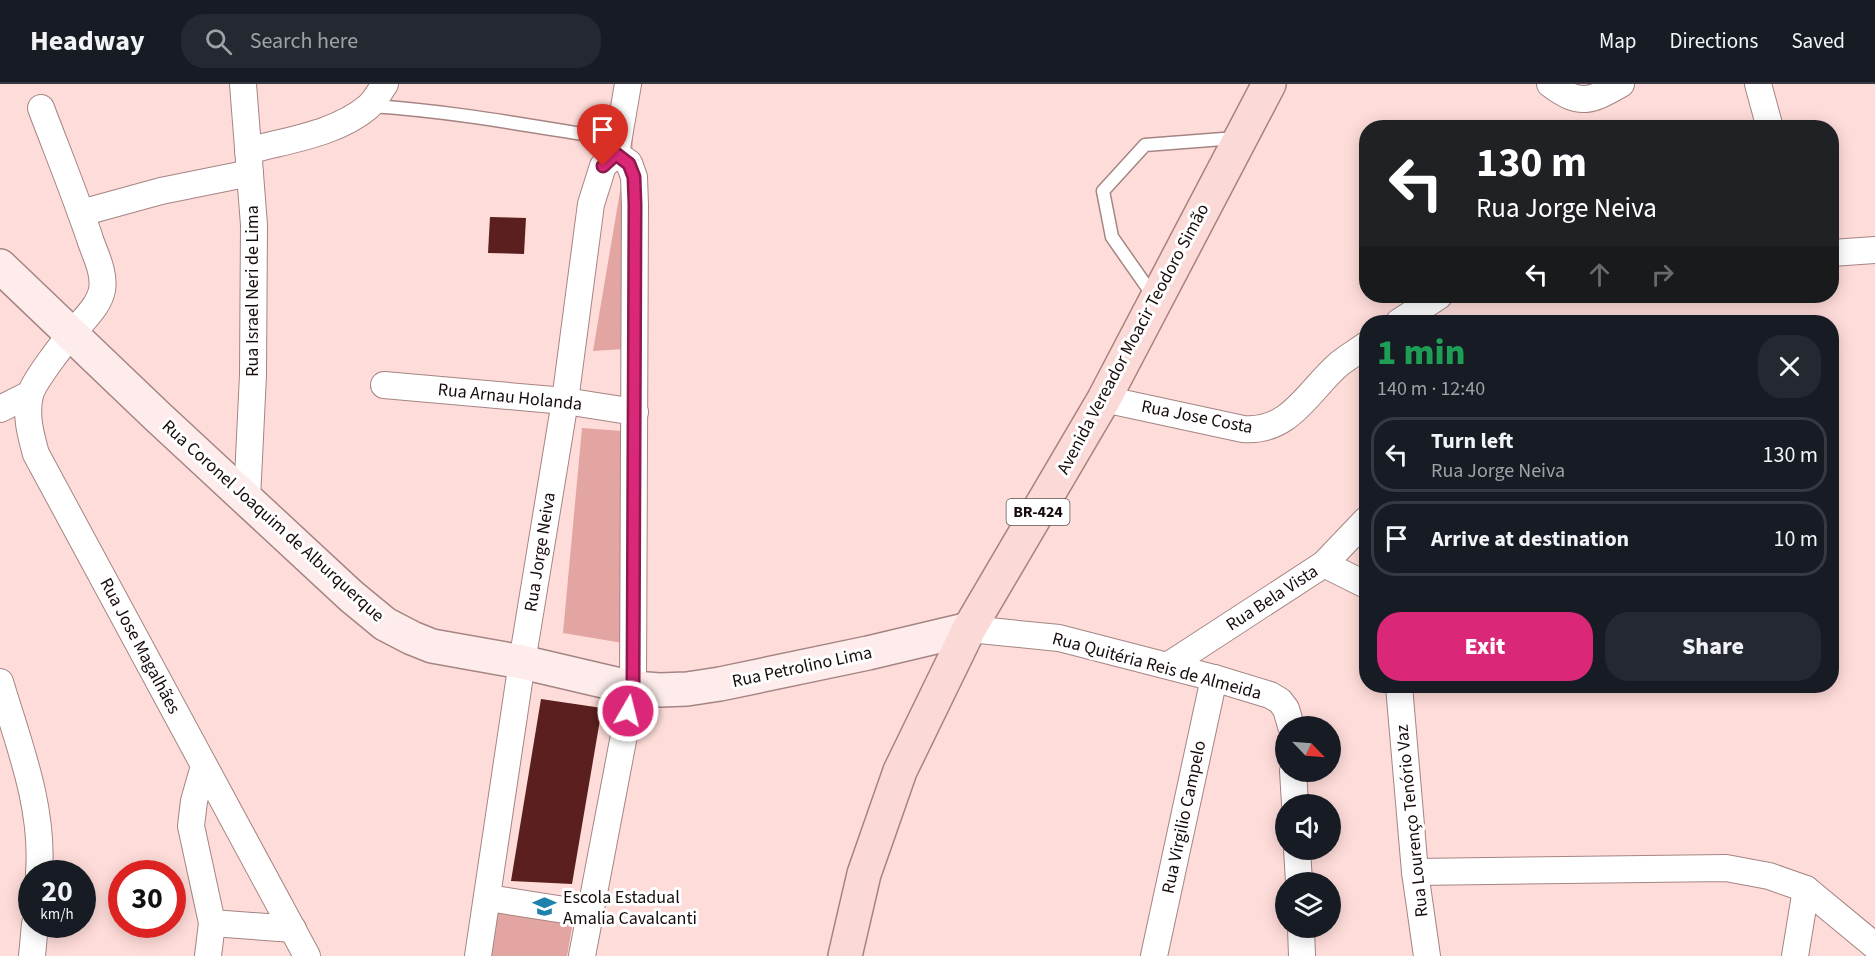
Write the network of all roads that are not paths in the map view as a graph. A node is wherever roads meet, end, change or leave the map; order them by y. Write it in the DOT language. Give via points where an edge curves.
graph roads {
  1 [pos="243,84"];
  2 [pos="385,84"];
  3 [pos="628,84"];
  4 [pos="1269,84"];
  5 [pos="1550,84"];
  6 [pos="1621,84"];
  7 [pos="1758,84"];
  8 [pos="369,106"];
  9 [pos="40,108"];
  10 [pos="1768,120"];
  11 [pos="1241,138"];
  12 [pos="617,147"];
  13 [pos="249,162"];
  14 [pos="81,213"];
  15 [pos="1875,250"];
  16 [pos="1839,253"];
  17 [pos="0,266"];
  18 [pos="1156,300"];
  19 [pos="1428,303"];
  20 [pos="1410,315"];
  21 [pos="71,334"];
  22 [pos="1359,350"];
  23 [pos="384,385"];
  24 [pos="30,394"];
  25 [pos="1104,399"];
  26 [pos="565,401"];
  27 [pos="0,409"];
  28 [pos="635,412"];
  29 [pos="247,499"];
  30 [pos="1359,527"];
  31 [pos="1324,564"];
  32 [pos="1359,582"];
  33 [pos="969,629"];
  34 [pos="522,662"];
  35 [pos="1169,665"];
  36 [pos="1214,678"];
  37 [pos="0,682"];
  38 [pos="633,688"];
  39 [pos="1400,693"];
  40 [pos="1288,716"];
  41 [pos="204,766"];
  42 [pos="39,860"];
  43 [pos="1415,872"];
  44 [pos="1806,889"];
  45 [pos="488,898"];
  46 [pos="590,914"];
  47 [pos="212,923"];
  48 [pos="293,929"];
  49 [pos="34,938"];
  50 [pos="1301,938"];
  51 [pos="1875,946"];
  52 [pos="32,956"];
  53 [pos="208,956"];
  54 [pos="307,956"];
  55 [pos="478,956"];
  56 [pos="582,956"];
  57 [pos="845,956"];
  58 [pos="1154,956"];
  59 [pos="1302,956"];
  60 [pos="1427,956"];
  61 [pos="1795,956"];
  1 -- 13 [label="street, Rua Israel Neri de Lima"];
  2 -- 8 [label="street"];
  3 -- 12 [label="street"];
  4 -- 11 [label="main road, Avenida Vereador Moacir Teodoro Simão / BR-424"];
  5 -- 6 [label="street" via="1589,100"];
  7 -- 10 [label="street"];
  8 -- 12 [label="lane" via="460,115"];
  8 -- 13 [label="street" via="343,122"];
  9 -- 14 [label="street"];
  11 -- 18 [label="main road, Avenida Vereador Moacir Teodoro Simão / BR-424"];
  11 -- 18 [label="lane" via="1145,146 1103,191 1112,237"];
  12 -- 26 [label="street, Rua Jorge Neiva" via="603,166 591,204"];
  12 -- 28 [label="street" via="634,177"];
  13 -- 14 [label="street"];
  13 -- 29 [label="street, Rua Israel Neri de Lima" via="254,225"];
  14 -- 21 [label="street" via="102,276 102,289 99,300"];
  15 -- 16 [label="street"];
  17 -- 21 [label="street, Rua Coronel Joaquim de Alburquerque"];
  18 -- 25 [label="main road, Avenida Vereador Moacir Teodoro Simão / BR-424"];
  19 -- 20 [label="street"];
  21 -- 24 [label="street"];
  21 -- 29 [label="street, Rua Coronel Joaquim de Alburquerque"];
  22 -- 25 [label="street, Rua Jose Costa" via="1285,419 1258,430"];
  23 -- 26 [label="street, Rua Arnau Holanda"];
  24 -- 27 [label="street"];
  24 -- 41 [label="street, Rua Jose Magalhães" via="28,416 36,454"];
  25 -- 33 [label="main road, Avenida Vereador Moacir Teodoro Simão / BR-424"];
  26 -- 28 [label="street, Rua Arnau Holanda"];
  26 -- 34 [label="street, Rua Jorge Neiva"];
  28 -- 38 [label="street"];
  29 -- 34 [label="street, Rua Coronel Joaquim de Alburquerque" via="385,624 432,646"];
  30 -- 31 [label="street, Rua Bela Vista"];
  31 -- 32 [label="street"];
  31 -- 35 [label="street, Rua Bela Vista"];
  33 -- 35 [label="street, Rua Quitéria Reis de Almeida" via="1059,638"];
  33 -- 38 [label="street, Rua Petrolino Lima" via="720,684 687,689"];
  33 -- 57 [label="main road, Avenida Vereador Moacir Teodoro Simão / BR-424" via="900,771 864,874"];
  34 -- 38 [label="street, Rua Coronel Joaquim de Alburquerque"];
  34 -- 45 [label="street, Rua Jorge Neiva"];
  35 -- 36 [label="street, Rua Quitéria Reis de Almeida"];
  36 -- 40 [label="street, Rua Quitéria Reis de Almeida" via="1270,695 1280,701"];
  36 -- 58 [label="street, Rua Virgilio Campelo"];
  37 -- 42 [label="street" via="33,793 39,824"];
  38 -- 46 [label="street"];
  39 -- 43 [label="street, Rua Lourenço Tenório Vaz"];
  41 -- 47 [label="street" via="191,826"];
  41 -- 48 [label="street, Rua Jose Magalhães"];
  43 -- 44 [label="street" via="1726,868 1769,876"];
  43 -- 60 [label="street, Rua Lourenço Tenório Vaz"];
  44 -- 51 [label="street"];
  44 -- 61 [label="street"];
  45 -- 46 [label="street"];
  45 -- 55 [label="street, Rua Jorge Neiva"];
  46 -- 56 [label="street"];
  47 -- 48 [label="street"];
  47 -- 53 [label="street"];
  48 -- 54 [label="street, Rua Jose Magalhães"];
  49 -- 52 [label="street"];
  50 -- 59 [label="street"];
}
